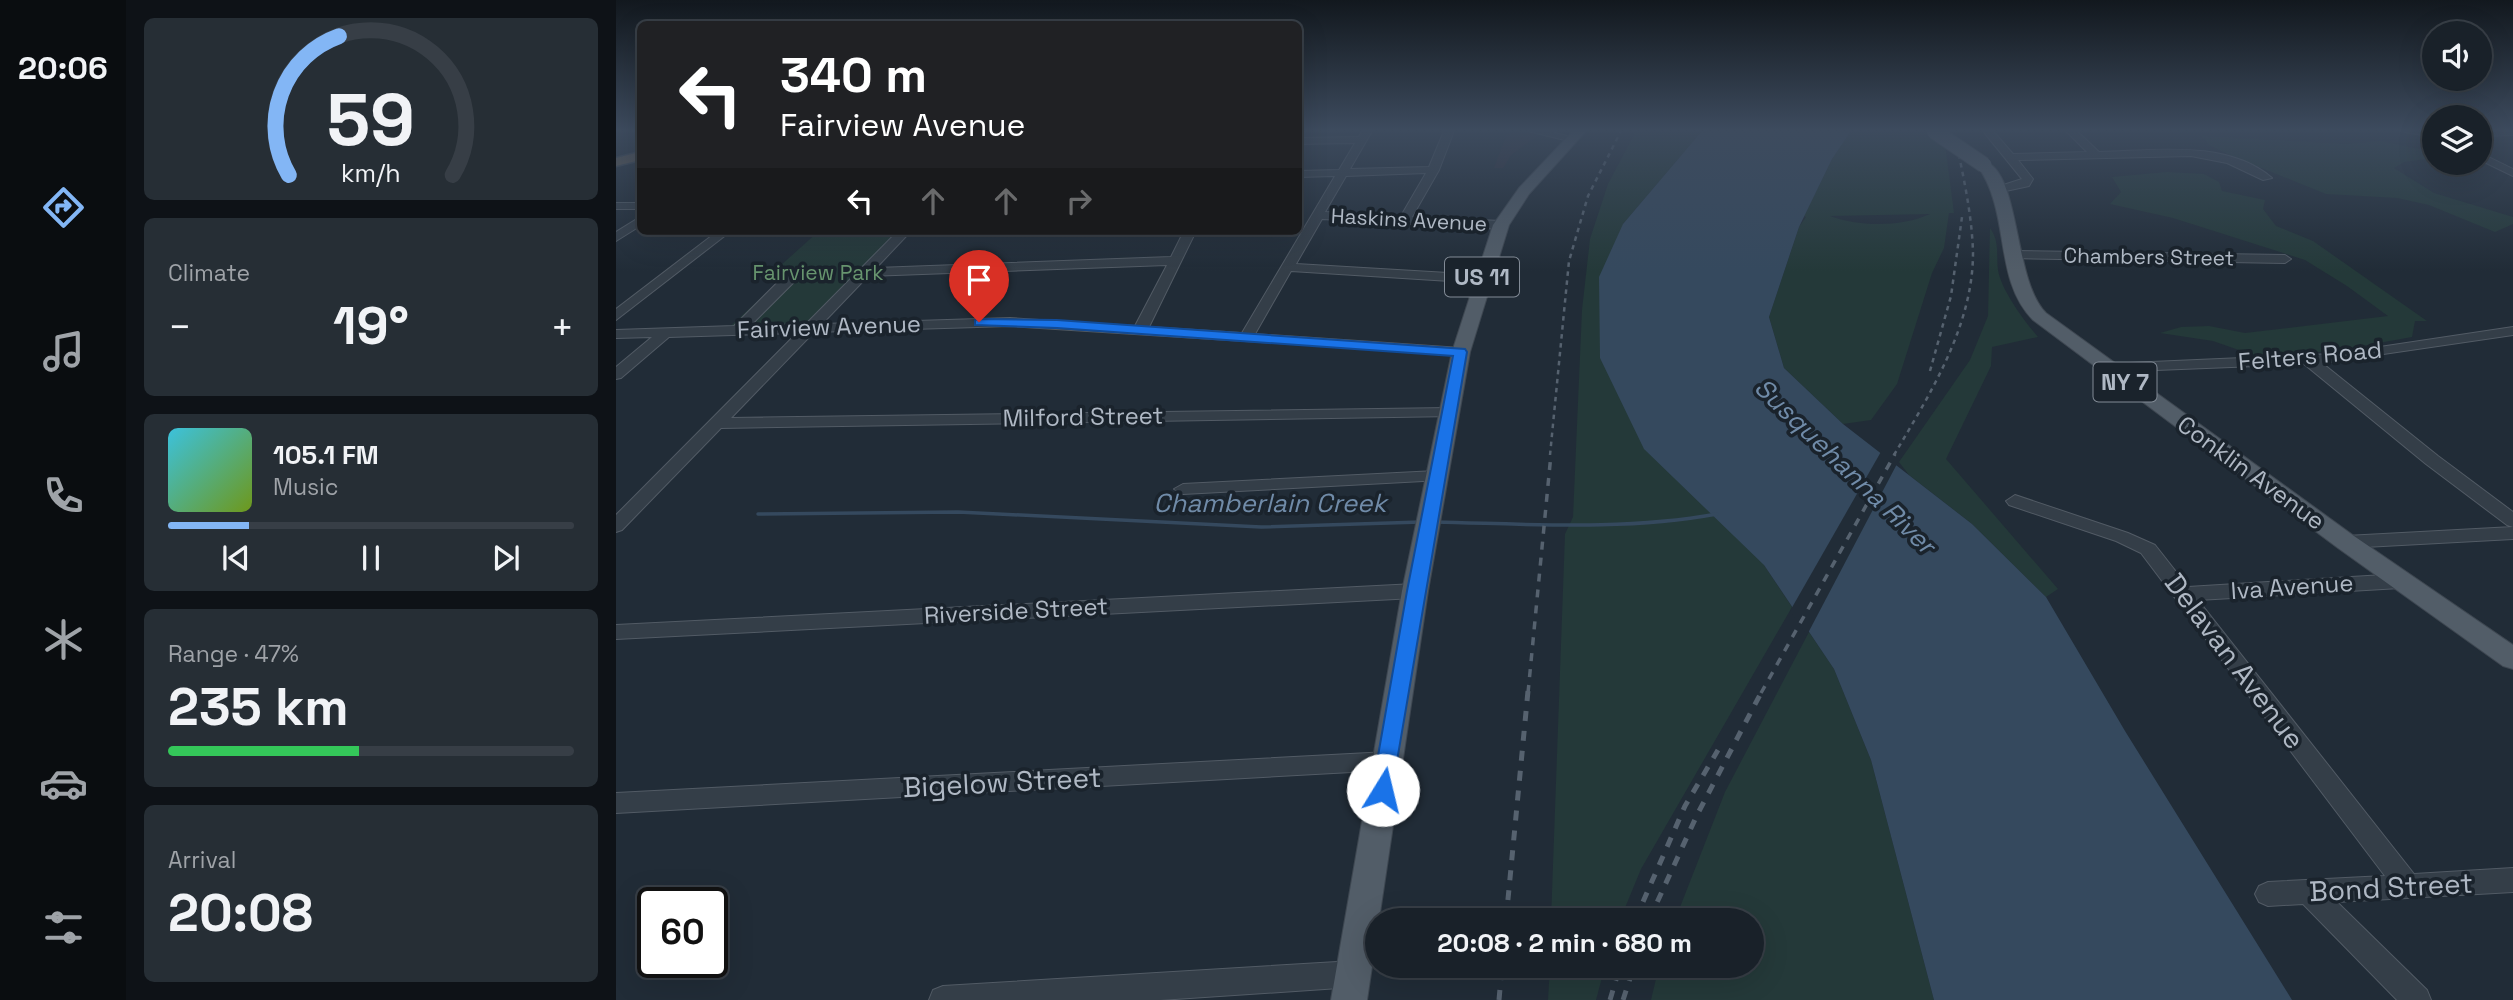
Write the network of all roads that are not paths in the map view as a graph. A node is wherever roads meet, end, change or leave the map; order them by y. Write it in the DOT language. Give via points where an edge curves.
graph roads {
  1 [pos="1338,178"];
  2 [pos="1429,178"];
  3 [pos="1536,178"];
  4 [pos="1993,178"];
  5 [pos="2027,178"];
  6 [pos="2001,189"];
  7 [pos="616,206"];
  8 [pos="637,206"];
  9 [pos="1318,215"];
  10 [pos="1405,219"];
  11 [pos="637,223"];
  12 [pos="1501,225"];
  13 [pos="720,235"];
  14 [pos="901,235"];
  15 [pos="1188,235"];
  16 [pos="616,237"];
  17 [pos="2013,254"];
  18 [pos="2285,259"];
  19 [pos="1176,261"];
  20 [pos="1287,267"];
  21 [pos="864,272"];
  22 [pos="792,276"];
  23 [pos="1482,279"];
  24 [pos="616,316"];
  25 [pos="809,328"];
  26 [pos="738,330"];
  27 [pos="1140,331"];
  28 [pos="2513,331"];
  29 [pos="666,332"];
  30 [pos="616,334"];
  31 [pos="1245,338"];
  32 [pos="1461,352"];
  33 [pos="2309,360"];
  34 [pos="2106,368"];
  35 [pos="616,374"];
  36 [pos="1449,413"];
  37 [pos="716,423"];
  38 [pos="1436,476"];
  39 [pos="1182,489"];
  40 [pos="2015,501"];
  41 [pos="640,502"];
  42 [pos="616,503"];
  43 [pos="2513,521"];
  44 [pos="616,526"];
  45 [pos="2513,533"];
  46 [pos="2346,542"];
  47 [pos="2400,580"];
  48 [pos="1415,591"];
  49 [pos="2185,594"];
  50 [pos="616,632"];
  51 [pos="2513,659"];
  52 [pos="1388,761"];
  53 [pos="616,803"];
  54 [pos="2513,880"];
  55 [pos="2407,885"];
  56 [pos="2308,891"];
  57 [pos="2268,894"];
  58 [pos="1352,987"];
  59 [pos="943,1000"];
  60 [pos="2417,1000"];
  1 -- 9 [label="street"];
  2 -- 10 [label="street"];
  3 -- 12 [label="main road, US 11"];
  4 -- 6 [label="main road, Conklin Avenue / NY 7, bridge"];
  5 -- 6 [label="street" via="2025,184"];
  6 -- 17 [label="main road, Conklin Avenue / NY 7"];
  7 -- 8 [label="street"];
  9 -- 10 [label="street, Haskins Avenue"];
  9 -- 20 [label="street"];
  10 -- 12 [label="street, Haskins Avenue"];
  11 -- 16 [label="street"];
  12 -- 23 [label="main road, US 11"];
  13 -- 24 [label="street"];
  14 -- 21 [label="street"];
  15 -- 19 [label="street"];
  17 -- 18 [label="street, Chambers Street"];
  17 -- 34 [label="main road, Conklin Avenue / NY 7" via="2031,307"];
  19 -- 21 [label="street"];
  19 -- 27 [label="street"];
  20 -- 23 [label="street"];
  20 -- 31 [label="street"];
  21 -- 25 [label="street"];
  22 -- 26 [label="street"];
  23 -- 32 [label="main road, US 11"];
  25 -- 26 [label="street, Fairview Avenue"];
  25 -- 27 [label="street, Fairview Avenue" via="1010,322"];
  25 -- 37 [label="street"];
  26 -- 29 [label="street, Fairview Avenue"];
  27 -- 31 [label="street, Fairview Avenue"];
  28 -- 33 [label="street, Felters Road"];
  29 -- 30 [label="street, Fairview Avenue"];
  29 -- 35 [label="street"];
  31 -- 32 [label="street, Fairview Avenue"];
  32 -- 36 [label="main road, US 11"];
  33 -- 34 [label="street, Felters Road"];
  33 -- 43 [label="street"];
  34 -- 46 [label="main road, Conklin Avenue / NY 7"];
  36 -- 37 [label="street, Milford Street"];
  36 -- 38 [label="main road, US 11"];
  37 -- 41 [label="street"];
  38 -- 39 [label="street"];
  38 -- 48 [label="main road, US 11"];
  40 -- 49 [label="street, Delavan Avenue" via="2148,549"];
  41 -- 42 [label="street"];
  41 -- 44 [label="street"];
  45 -- 46 [label="street"];
  46 -- 47 [label="main road, Conklin Avenue / NY 7"];
  47 -- 49 [label="street, Iva Avenue"];
  47 -- 51 [label="main road, Conklin Avenue / NY 7"];
  48 -- 50 [label="street, Riverside Street"];
  48 -- 52 [label="main road, US 11"];
  49 -- 55 [label="street, Delavan Avenue"];
  52 -- 53 [label="street, Bigelow Street"];
  52 -- 58 [label="main road, US 11"];
  54 -- 55 [label="street, Bond Street"];
  55 -- 56 [label="street, Bond Street"];
  56 -- 57 [label="street, Bond Street"];
  56 -- 60 [label="street"];
  58 -- 59 [label="street"];
}
